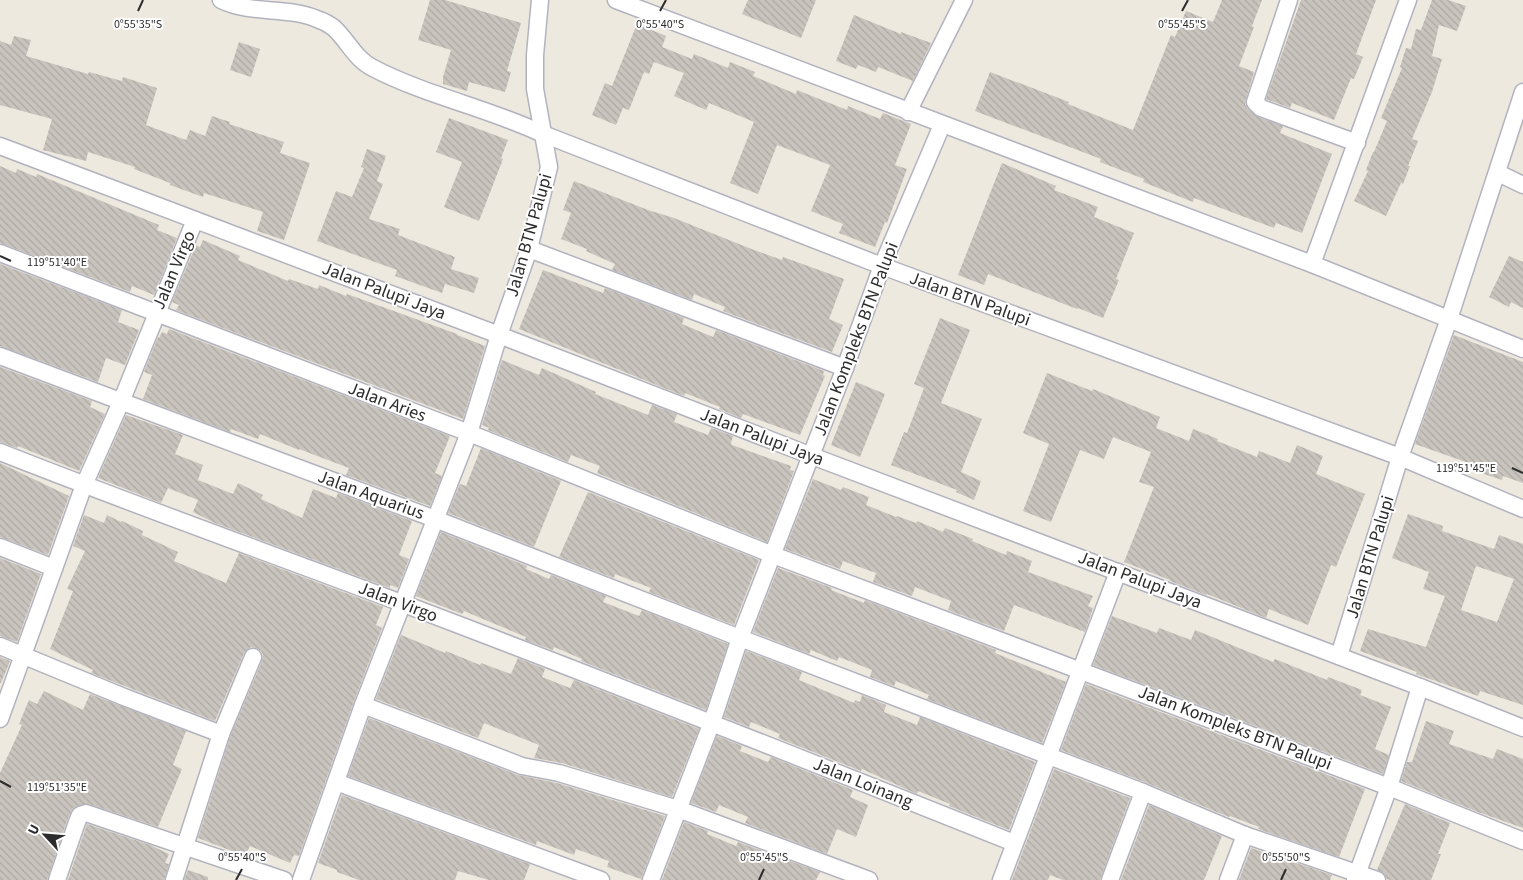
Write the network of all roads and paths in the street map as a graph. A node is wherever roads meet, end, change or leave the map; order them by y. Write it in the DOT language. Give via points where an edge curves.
graph roads {
  1 [pos="221,0"];
  2 [pos="307,0"];
  3 [pos="540,0"];
  4 [pos="616,0"];
  5 [pos="964,0"];
  6 [pos="1289,0"];
  7 [pos="1408,0"];
  8 [pos="311,17"];
  9 [pos="1523,92"];
  10 [pos="908,112"];
  11 [pos="942,125"];
  12 [pos="543,134"];
  13 [pos="1357,143"];
  14 [pos="0,146"];
  15 [pos="1498,173"];
  16 [pos="1523,185"];
  17 [pos="195,220"];
  18 [pos="529,249"];
  19 [pos="0,253"];
  20 [pos="1312,264"];
  21 [pos="882,266"];
  22 [pos="156,314"];
  23 [pos="1449,319"];
  24 [pos="499,334"];
  25 [pos="1523,349"];
  26 [pos="0,356"];
  27 [pos="846,368"];
  28 [pos="120,402"];
  29 [pos="469,433"];
  30 [pos="0,452"];
  31 [pos="812,456"];
  32 [pos="1400,457"];
  33 [pos="84,485"];
  34 [pos="1523,509"];
  35 [pos="435,519"];
  36 [pos="0,547"];
  37 [pos="774,555"];
  38 [pos="54,568"];
  39 [pos="1118,572"];
  40 [pos="403,604"];
  41 [pos="740,638"];
  42 [pos="0,646"];
  43 [pos="23,654"];
  44 [pos="1339,656"];
  45 [pos="253,657"];
  46 [pos="1080,670"];
  47 [pos="1420,687"];
  48 [pos="363,705"];
  49 [pos="0,719"];
  50 [pos="712,722"];
  51 [pos="1523,728"];
  52 [pos="222,734"];
  53 [pos="1048,756"];
  54 [pos="336,782"];
  55 [pos="1389,787"];
  56 [pos="1143,792"];
  57 [pos="678,809"];
  58 [pos="1245,834"];
  59 [pos="1523,841"];
  60 [pos="1014,844"];
  61 [pos="184,846"];
  62 [pos="1356,876"];
  63 [pos="57,880"];
  64 [pos="174,880"];
  65 [pos="284,880"];
  66 [pos="301,880"];
  67 [pos="601,880"];
  68 [pos="651,880"];
  69 [pos="870,880"];
  70 [pos="1001,880"];
  71 [pos="1110,880"];
  72 [pos="1228,880"];
  73 [pos="1377,880"];
  1 -- 8 [label="street" via="242,8"];
  2 -- 8 [label="street"];
  3 -- 12 [label="street, Jalan BTN Palupi" via="535,89"];
  4 -- 10 [label="street"];
  5 -- 10 [label="street"];
  6 -- 13 [label="street" via="1255,102 1262,108"];
  7 -- 13 [label="street"];
  8 -- 12 [label="street" via="333,27 357,56 374,68"];
  9 -- 15 [label="street, Jalan BTN Palupi"];
  10 -- 11 [label="street"];
  11 -- 20 [label="street"];
  11 -- 21 [label="street, Jalan Kompleks BTN Palupi"];
  12 -- 18 [label="street, Jalan BTN Palupi" via="549,167"];
  12 -- 21 [label="street, Jalan BTN Palupi"];
  13 -- 20 [label="street"];
  14 -- 17 [label="street, Jalan Palupi Jaya"];
  15 -- 16 [label="street"];
  15 -- 23 [label="street, Jalan BTN Palupi"];
  17 -- 22 [label="street, Jalan Virgo"];
  17 -- 24 [label="street, Jalan Palupi Jaya"];
  18 -- 24 [label="street, Jalan BTN Palupi"];
  18 -- 27 [label="street"];
  19 -- 22 [label="street, Jalan Aries"];
  20 -- 23 [label="street"];
  21 -- 27 [label="street, Jalan Kompleks BTN Palupi"];
  21 -- 32 [label="street, Jalan BTN Palupi"];
  22 -- 28 [label="street, Jalan Virgo"];
  22 -- 29 [label="street, Jalan Aries"];
  23 -- 25 [label="street"];
  23 -- 32 [label="street, Jalan BTN Palupi"];
  24 -- 29 [label="street, Jalan BTN Palupi"];
  24 -- 31 [label="street, Jalan Palupi Jaya"];
  26 -- 28 [label="street, Jalan Aquarius"];
  27 -- 31 [label="street, Jalan Kompleks BTN Palupi"];
  28 -- 33 [label="street, Jalan Virgo"];
  28 -- 35 [label="street, Jalan Aquarius"];
  29 -- 35 [label="street, Jalan BTN Palupi"];
  29 -- 37 [label="street, Jalan Aries"];
  30 -- 33 [label="street, Jalan Virgo"];
  31 -- 37 [label="street, Jalan Kompleks BTN Palupi"];
  31 -- 39 [label="street, Jalan Palupi Jaya"];
  32 -- 34 [label="street, Jalan BTN Palupi"];
  32 -- 44 [label="street, Jalan BTN Palupi"];
  33 -- 38 [label="street, Jalan Virgo"];
  33 -- 40 [label="street, Jalan Virgo"];
  35 -- 40 [label="street, Jalan BTN Palupi"];
  35 -- 41 [label="street, Jalan Aquarius"];
  36 -- 38 [label="street"];
  37 -- 41 [label="street, Jalan Kompleks BTN Palupi"];
  37 -- 46 [label="street, Jalan Kompleks BTN Palupi"];
  38 -- 43 [label="street, Jalan Virgo"];
  39 -- 44 [label="street, Jalan Palupi Jaya"];
  39 -- 46 [label="street"];
  40 -- 48 [label="street, Jalan BTN Palupi"];
  40 -- 50 [label="street, Jalan Virgo"];
  41 -- 50 [label="street, Jalan Kompleks BTN Palupi"];
  41 -- 53 [label="street"];
  42 -- 43 [label="street"];
  43 -- 49 [label="street, Jalan Virgo"];
  43 -- 52 [label="street"];
  44 -- 47 [label="street, Jalan Palupi Jaya"];
  45 -- 52 [label="street"];
  46 -- 53 [label="street"];
  46 -- 55 [label="street, Jalan Kompleks BTN Palupi"];
  47 -- 51 [label="street, Jalan Palupi Jaya"];
  47 -- 55 [label="street"];
  48 -- 54 [label="street, Jalan BTN Palupi"];
  48 -- 57 [label="street" via="522,766 559,773"];
  50 -- 57 [label="street, Jalan Kompleks BTN Palupi"];
  50 -- 60 [label="street, Jalan Loinang"];
  52 -- 61 [label="street"];
  53 -- 56 [label="street"];
  53 -- 60 [label="street"];
  54 -- 66 [label="street, Jalan BTN Palupi"];
  54 -- 67 [label="street"];
  55 -- 59 [label="street, Jalan Kompleks BTN Palupi"];
  55 -- 62 [label="street"];
  56 -- 58 [label="street"];
  56 -- 71 [label="street"];
  57 -- 68 [label="street, Jalan Kompleks BTN Palupi"];
  57 -- 69 [label="street"];
  58 -- 62 [label="street"];
  58 -- 72 [label="street"];
  60 -- 70 [label="street"];
  61 -- 63 [label="street" via="86,813 77,822"];
  61 -- 64 [label="street"];
  61 -- 65 [label="street"];
  62 -- 73 [label="street"];
}
